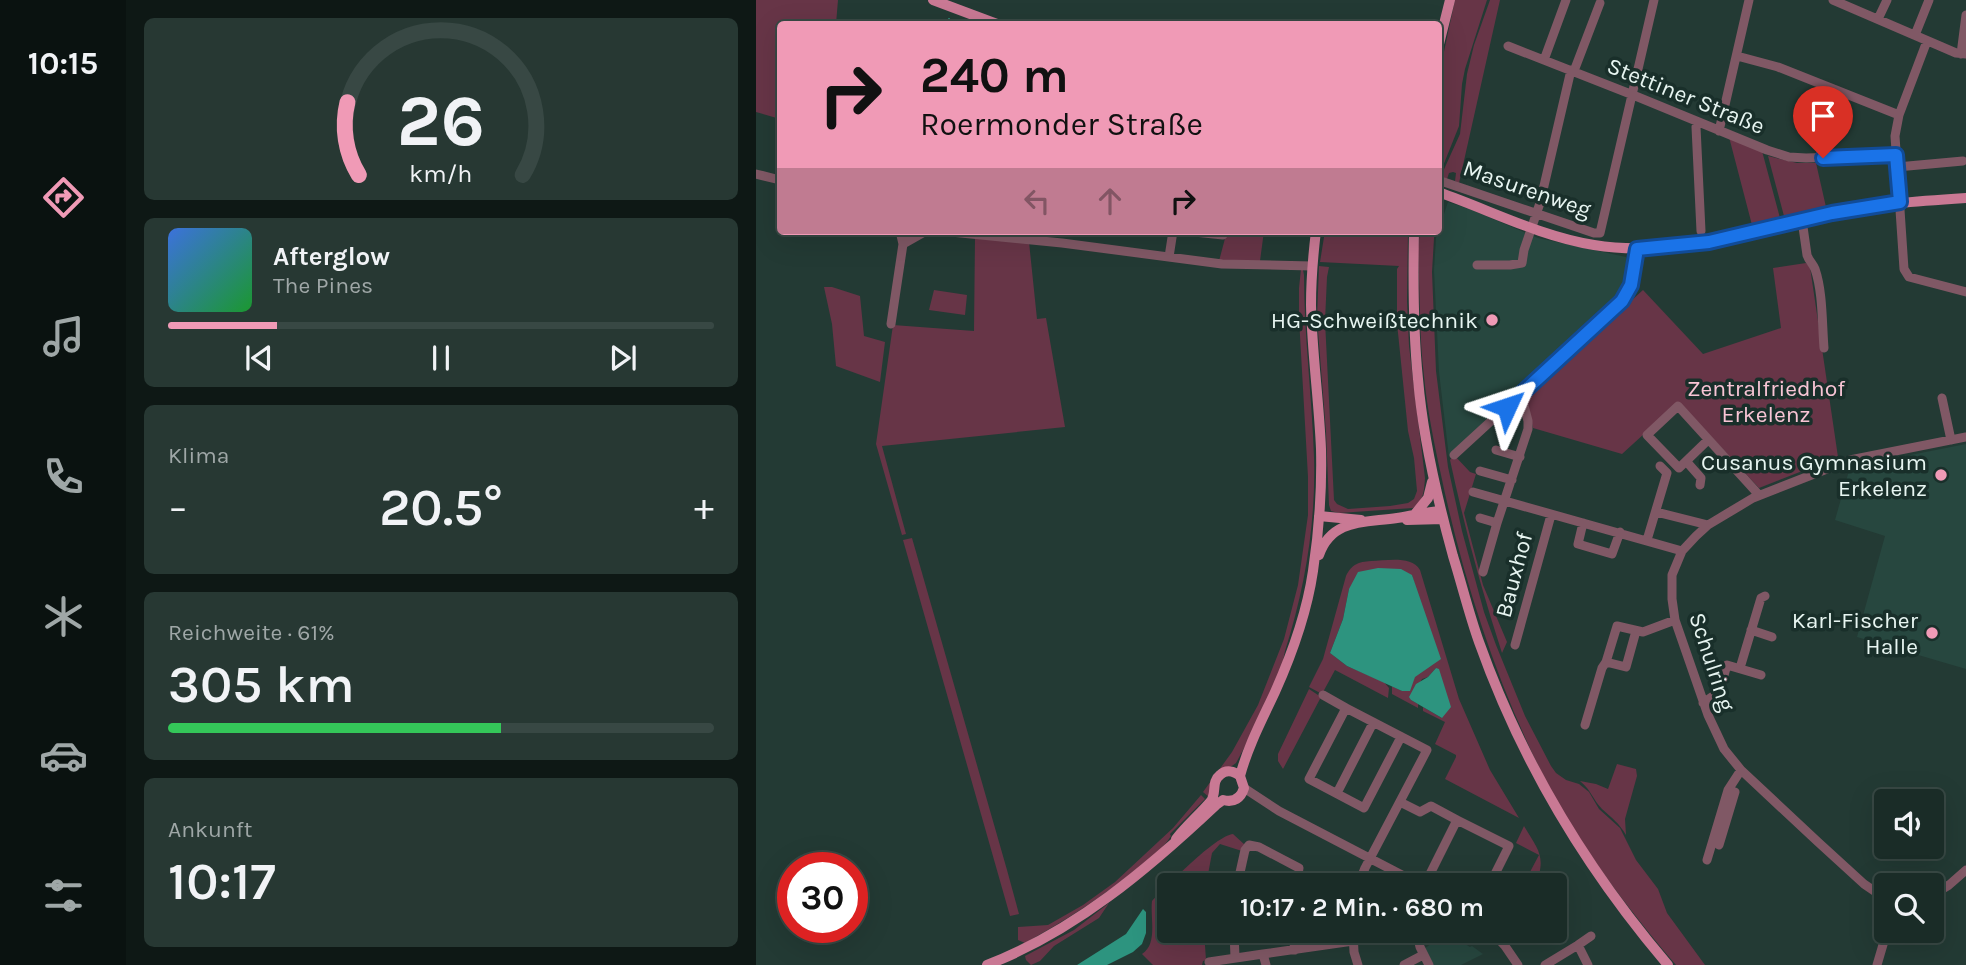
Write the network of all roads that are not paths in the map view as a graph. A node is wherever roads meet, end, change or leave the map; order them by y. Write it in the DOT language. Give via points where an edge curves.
graph roads {
  1 [pos="933,0"];
  2 [pos="1450,0"];
  3 [pos="1566,0"];
  4 [pos="1654,0"];
  5 [pos="1749,0"];
  6 [pos="1833,0"];
  7 [pos="1887,0"];
  8 [pos="1929,0"];
  9 [pos="1600,3"];
  10 [pos="1966,15"];
  11 [pos="1878,19"];
  12 [pos="989,21"];
  13 [pos="1442,32"];
  14 [pos="1915,35"];
  15 [pos="1927,41"];
  16 [pos="1508,46"];
  17 [pos="1963,54"];
  18 [pos="1737,56"];
  19 [pos="1544,60"];
  20 [pos="1572,71"];
  21 [pos="1633,94"];
  22 [pos="1899,115"];
  23 [pos="1698,121"];
  24 [pos="1719,131"];
  25 [pos="1896,155"];
  26 [pos="1963,161"];
  27 [pos="1897,167"];
  28 [pos="756,174"];
  29 [pos="777,179"];
  30 [pos="1442,181"];
  31 [pos="1442,194"];
  32 [pos="1966,198"];
  33 [pos="1900,202"];
  34 [pos="1537,214"];
  35 [pos="1802,220"];
  36 [pos="1532,229"];
  37 [pos="1701,230"];
  38 [pos="901,235"];
  39 [pos="919,235"];
  40 [pos="981,235"];
  41 [pos="1172,235"];
  42 [pos="1316,235"];
  43 [pos="1414,235"];
  44 [pos="903,244"];
  45 [pos="1637,249"];
  46 [pos="1169,257"];
  47 [pos="1477,265"];
  48 [pos="1312,266"];
  49 [pos="1966,292"];
  50 [pos="891,324"];
  51 [pos="1824,348"];
  52 [pos="1521,394"];
  53 [pos="1942,398"];
  54 [pos="1966,436"];
  55 [pos="1708,440"];
  56 [pos="1951,440"];
  57 [pos="1496,450"];
  58 [pos="1454,455"];
  59 [pos="1520,457"];
  60 [pos="1686,461"];
  61 [pos="1660,466"];
  62 [pos="1480,471"];
  63 [pos="1433,476"];
  64 [pos="1511,480"];
  65 [pos="1700,485"];
  66 [pos="1473,492"];
  67 [pos="1759,495"];
  68 [pos="1505,502"];
  69 [pos="1656,512"];
  70 [pos="1415,514"];
  71 [pos="1442,515"];
  72 [pos="1551,515"];
  73 [pos="1398,518"];
  74 [pos="1480,518"];
  75 [pos="1319,521"];
  76 [pos="1367,521"];
  77 [pos="1497,523"];
  78 [pos="1583,523"];
  79 [pos="1351,525"];
  80 [pos="1708,525"];
  81 [pos="1620,532"];
  82 [pos="1647,540"];
  83 [pos="1682,551"];
  84 [pos="1313,572"];
  85 [pos="1483,572"];
  86 [pos="1765,596"];
  87 [pos="1675,620"];
  88 [pos="1751,630"];
  89 [pos="1636,631"];
  90 [pos="1772,637"];
  91 [pos="1515,645"];
  92 [pos="1606,662"];
  93 [pos="1740,668"];
  94 [pos="1761,675"];
  95 [pos="1323,695"];
  96 [pos="1703,703"];
  97 [pos="1346,708"];
  98 [pos="1373,723"];
  99 [pos="1585,725"];
  100 [pos="1401,737"];
  101 [pos="1741,771"];
  102 [pos="1236,774"];
  103 [pos="1728,790"];
  104 [pos="1242,793"];
  105 [pos="1336,793"];
  106 [pos="1219,796"];
  107 [pos="1400,802"];
  108 [pos="1457,820"];
  109 [pos="1719,845"];
  110 [pos="1370,859"];
  111 [pos="1707,860"];
  112 [pos="1966,870"];
  113 [pos="1240,873"];
  114 [pos="1298,873"];
  115 [pos="1364,873"];
  116 [pos="1398,873"];
  117 [pos="1430,873"];
  118 [pos="1496,873"];
  119 [pos="1944,888"];
  120 [pos="1874,891"];
  121 [pos="1591,936"];
  122 [pos="1234,943"];
  123 [pos="1294,943"];
  124 [pos="1324,943"];
  125 [pos="1354,943"];
  126 [pos="1419,943"];
  127 [pos="1502,943"];
  128 [pos="1883,943"];
  129 [pos="1578,945"];
  130 [pos="1295,950"];
  131 [pos="1263,954"];
  132 [pos="1423,956"];
  133 [pos="1235,958"];
  134 [pos="1209,962"];
  135 [pos="987,965"];
  136 [pos="1266,965"];
  137 [pos="1358,965"];
  138 [pos="1404,965"];
  139 [pos="1429,965"];
  140 [pos="1518,965"];
  141 [pos="1545,965"];
  142 [pos="1588,965"];
  143 [pos="1668,965"];
  144 [pos="1877,965"];
  1 -- 12 [label="main road"];
  2 -- 13 [label="main road"];
  3 -- 19 [label="street"];
  4 -- 21 [label="street"];
  5 -- 18 [label="street"];
  6 -- 11 [label="street"];
  7 -- 11 [label="street"];
  8 -- 14 [label="street"];
  9 -- 20 [label="street"];
  10 -- 17 [label="street"];
  11 -- 14 [label="street"];
  14 -- 15 [label="street"];
  15 -- 17 [label="street"];
  15 -- 22 [label="street"];
  16 -- 19 [label="street, Stettiner Straße"];
  18 -- 22 [label="street" via="1778,67"];
  18 -- 24 [label="street"];
  19 -- 20 [label="street, Stettiner Straße"];
  20 -- 21 [label="street, Stettiner Straße"];
  20 -- 34 [label="street"];
  21 -- 23 [label="street, Stettiner Straße"];
  21 -- 34 [label="street, Masurenweg" via="1600,233"];
  22 -- 25 [label="street"];
  23 -- 24 [label="street, Stettiner Straße"];
  23 -- 37 [label="street"];
  24 -- 25 [label="street, Stettiner Straße" via="1789,157"];
  25 -- 27 [label="street"];
  26 -- 27 [label="street"];
  27 -- 33 [label="street"];
  28 -- 29 [label="street"];
  30 -- 34 [label="street, Masurenweg"];
  31 -- 36 [label="main road"];
  32 -- 33 [label="main road"];
  33 -- 35 [label="main road"];
  33 -- 49 [label="street" via="1905,272"];
  34 -- 36 [label="street"];
  35 -- 45 [label="main road" via="1709,242"];
  35 -- 51 [label="street" via="1819,290"];
  36 -- 45 [label="main road" via="1593,245"];
  36 -- 47 [label="street" via="1522,263"];
  38 -- 44 [label="street"];
  39 -- 44 [label="street"];
  40 -- 46 [label="street"];
  41 -- 46 [label="street"];
  42 -- 48 [label="main road"];
  43 -- 63 [label="main road" via="1418,382"];
  44 -- 50 [label="street"];
  45 -- 52 [label="street" via="1631,285 1622,301"];
  46 -- 48 [label="street" via="1222,264"];
  48 -- 75 [label="main road" via="1321,449"];
  52 -- 58 [label="street" via="1474,431"];
  52 -- 59 [label="street" via="1528,429"];
  53 -- 56 [label="street"];
  54 -- 56 [label="street, Schulring"];
  55 -- 60 [label="street"];
  55 -- 60 [label="street" via="1678,406 1647,435 1679,468"];
  55 -- 67 [label="street"];
  56 -- 67 [label="street, Schulring" via="1850,460"];
  57 -- 59 [label="street"];
  59 -- 64 [label="street"];
  60 -- 65 [label="street" via="1701,478"];
  61 -- 69 [label="street" via="1667,473"];
  62 -- 64 [label="street"];
  63 -- 70 [label="main road" via="1427,498"];
  63 -- 71 [label="main road"];
  64 -- 68 [label="street"];
  66 -- 68 [label="street, Bauxhof"];
  67 -- 80 [label="street, Schulring"];
  68 -- 72 [label="street, Bauxhof"];
  68 -- 77 [label="street"];
  69 -- 80 [label="street"];
  69 -- 82 [label="street"];
  70 -- 71 [label="main road"];
  70 -- 73 [label="main road"];
  71 -- 73 [label="main road" via="1415,521"];
  71 -- 143 [label="main road" via="1480,644 1514,728 1570,831 1630,919"];
  72 -- 78 [label="street, Bauxhof"];
  72 -- 91 [label="street, Bauxhof"];
  73 -- 76 [label="main road"];
  74 -- 77 [label="street"];
  75 -- 76 [label="main road"];
  75 -- 79 [label="main road"];
  75 -- 84 [label="main road"];
  76 -- 79 [label="main road"];
  77 -- 85 [label="street"];
  78 -- 81 [label="street, Bauxhof"];
  78 -- 81 [label="street" via="1578,544 1612,554"];
  79 -- 84 [label="main road" via="1329,536"];
  80 -- 83 [label="street, Schulring"];
  81 -- 82 [label="street, Bauxhof"];
  82 -- 83 [label="street, Bauxhof"];
  83 -- 87 [label="street, Schulring" via="1672,575"];
  84 -- 102 [label="main road" via="1293,648"];
  86 -- 88 [label="street" via="1760,598"];
  87 -- 89 [label="street"];
  87 -- 96 [label="street, Schulring"];
  88 -- 90 [label="street"];
  88 -- 93 [label="street"];
  89 -- 92 [label="street" via="1617,626"];
  89 -- 92 [label="street" via="1626,667"];
  92 -- 99 [label="street"];
  93 -- 94 [label="street"];
  93 -- 96 [label="street" via="1727,665 1718,692"];
  95 -- 97 [label="street"];
  96 -- 101 [label="street, Schulring" via="1721,745"];
  97 -- 98 [label="street"];
  97 -- 105 [label="street" via="1309,779"];
  98 -- 100 [label="street"];
  98 -- 105 [label="street"];
  100 -- 105 [label="street" via="1364,807"];
  100 -- 107 [label="street" via="1427,750"];
  101 -- 103 [label="street"];
  101 -- 120 [label="street, Schulring"];
  102 -- 104 [label="main road"];
  102 -- 106 [label="main road" via="1223,772 1216,779"];
  103 -- 109 [label="street" via="1735,792"];
  103 -- 111 [label="street"];
  104 -- 106 [label="main road" via="1232,801"];
  104 -- 110 [label="street"];
  106 -- 135 [label="main road" via="1132,880 1065,927"];
  107 -- 108 [label="street" via="1420,813 1431,806"];
  107 -- 110 [label="street"];
  108 -- 117 [label="street"];
  108 -- 118 [label="street" via="1509,846"];
  110 -- 115 [label="street"];
  110 -- 116 [label="street"];
  112 -- 119 [label="street"];
  113 -- 114 [label="street" via="1249,845 1299,868"];
  121 -- 129 [label="street"];
  122 -- 133 [label="street"];
  123 -- 130 [label="street"];
  124 -- 130 [label="street"];
  125 -- 137 [label="street"];
  126 -- 132 [label="street"];
  127 -- 140 [label="street"];
  128 -- 144 [label="street"];
  129 -- 141 [label="street"];
  129 -- 142 [label="street"];
  130 -- 131 [label="street"];
  131 -- 133 [label="street"];
  131 -- 136 [label="street"];
  132 -- 138 [label="street"];
  132 -- 139 [label="street"];
  133 -- 134 [label="street"];
}
